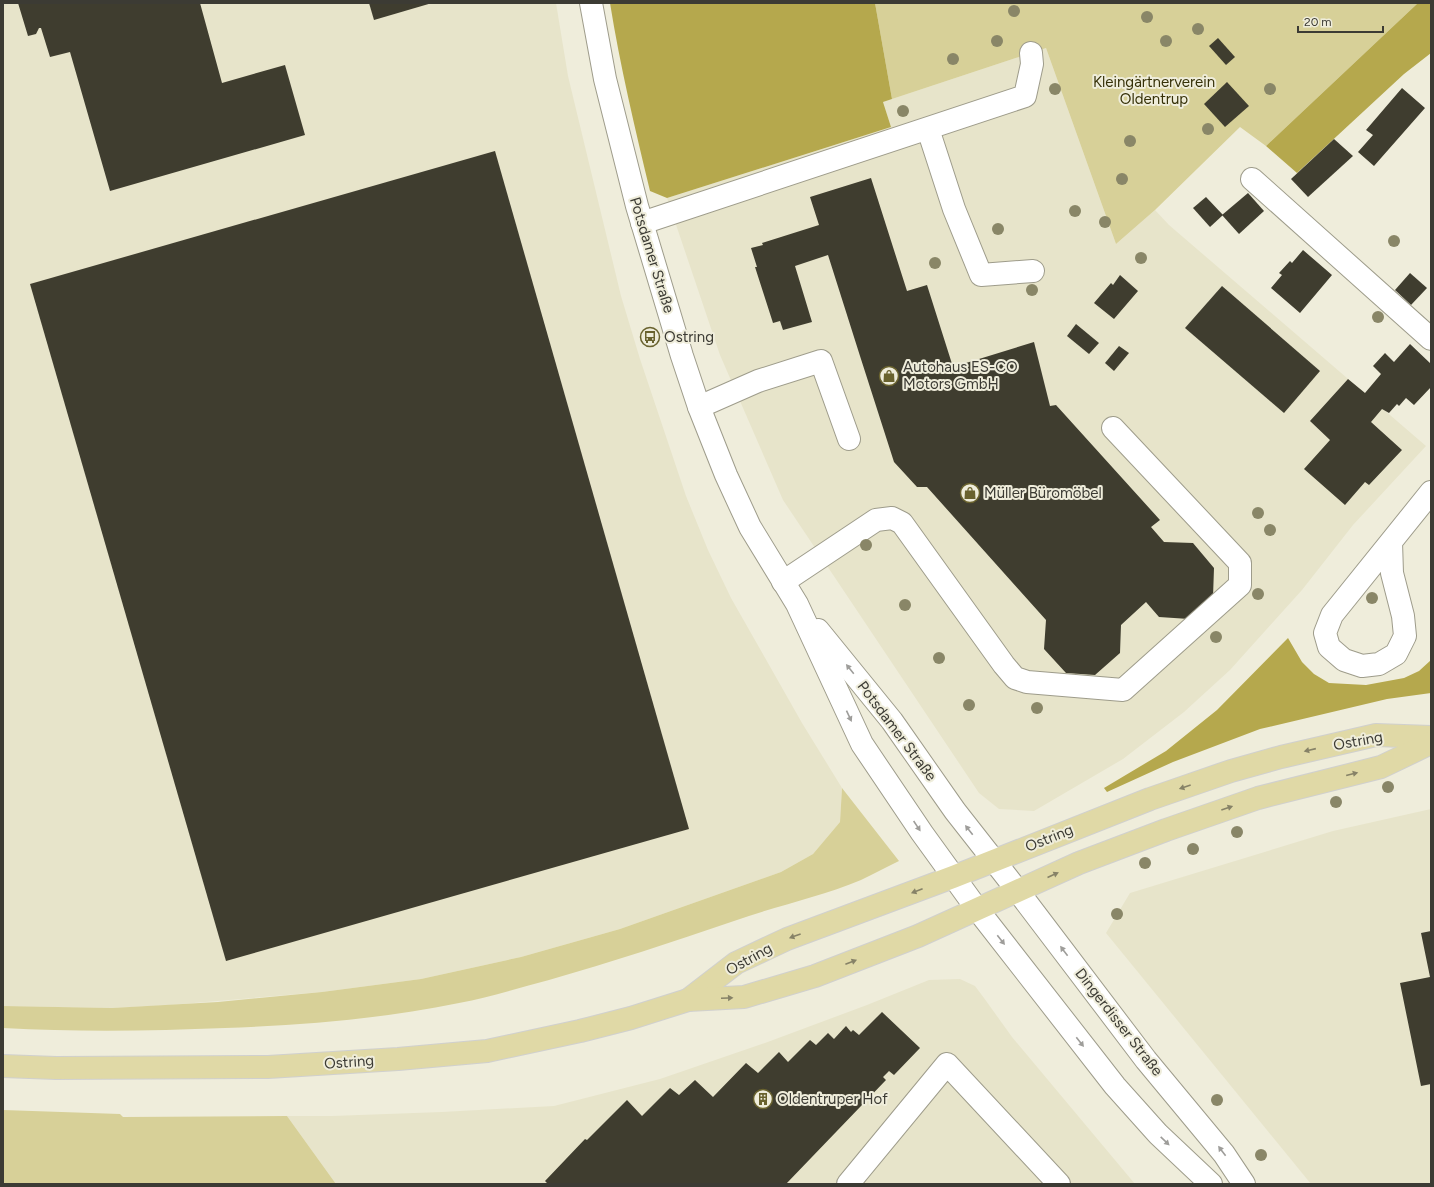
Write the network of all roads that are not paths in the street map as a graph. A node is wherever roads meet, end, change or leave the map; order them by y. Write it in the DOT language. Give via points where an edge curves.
graph roads {
  1 [pos="591,3"];
  2 [pos="1031,53"];
  3 [pos="928,129"];
  4 [pos="1252,179"];
  5 [pos="642,223"];
  6 [pos="1033,271"];
  7 [pos="1431,339"];
  8 [pos="699,407"];
  9 [pos="1113,428"];
  10 [pos="849,439"];
  11 [pos="1431,492"];
  12 [pos="1391,542"];
  13 [pos="783,582"];
  14 [pos="797,604"];
  15 [pos="1431,737"];
  16 [pos="1431,743"];
  17 [pos="994,860"];
  18 [pos="953,877"];
  19 [pos="1017,890"];
  20 [pos="977,909"];
  21 [pos="688,1000"];
  22 [pos="3,1066"];
  23 [pos="848,1184"];
  24 [pos="1059,1184"];
  25 [pos="1211,1184"];
  26 [pos="1244,1184"];
  1 -- 5 [label="street, Potsdamer Straße" via="605,79"];
  2 -- 3 [label="street" via="1032,64 1025,96"];
  3 -- 5 [label="street"];
  3 -- 6 [label="street" via="954,209 981,275"];
  4 -- 7 [label="street"];
  5 -- 8 [label="street, Potsdamer Straße"];
  8 -- 10 [label="street" via="758,382 822,361"];
  8 -- 13 [label="street, Potsdamer Straße" via="726,476 750,526"];
  9 -- 13 [label="street" via="1240,563 1240,584 1123,690 1027,682 1015,678 902,523 892,518 876,520"];
  11 -- 12 [label="street"];
  12 -- 12 [label="street" via="1332,615 1325,633 1329,647 1344,660 1362,666 1379,664 1396,654 1404,636 1403,616 1392,573"];
  13 -- 14 [label="street, Potsdamer Straße"];
  17 -- 14 [label="street, Potsdamer Straße, one-way" via="955,811 892,721"];
  14 -- 18 [label="street, Potsdamer Straße, one-way" via="862,744"];
  15 -- 17 [label="main road, Ostring, one-way" via="1376,735 1281,757 1150,799"];
  19 -- 16 [label="main road, Ostring, one-way" via="1166,830 1258,798 1381,767"];
  17 -- 18 [label="main road, Ostring"];
  17 -- 19 [label="street, Dingerdisser Straße"];
  18 -- 20 [label="street"];
  18 -- 21 [label="main road, Ostring, one-way" via="787,939 736,963"];
  19 -- 20 [label="main road, Ostring"];
  26 -- 19 [label="street, Dingerdisser Straße, one-way" via="1224,1154 1146,1060"];
  21 -- 20 [label="main road, Ostring, one-way" via="744,997 815,976 918,936"];
  20 -- 25 [label="street, one-way" via="1115,1086 1158,1134"];
  21 -- 22 [label="main road, Ostring" via="580,1031 487,1051 268,1067"];
  23 -- 24 [label="street" via="947,1064"];
}
